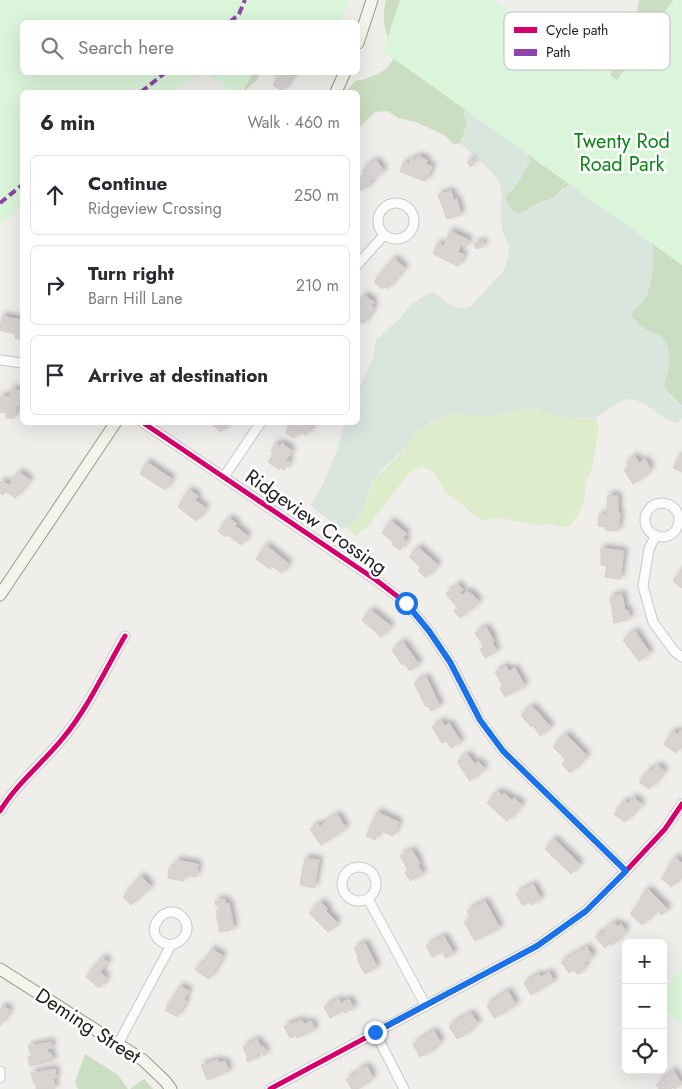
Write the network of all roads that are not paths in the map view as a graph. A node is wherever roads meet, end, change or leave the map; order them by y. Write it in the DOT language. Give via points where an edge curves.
graph roads {
  1 [pos="372,0"];
  2 [pos="360,37"];
  3 [pos="344,75"];
  4 [pos="337,90"];
  5 [pos="384,234"];
  6 [pos="360,262"];
  7 [pos="0,360"];
  8 [pos="20,362"];
  9 [pos="114,425"];
  10 [pos="146,425"];
  11 [pos="259,425"];
  12 [pos="224,477"];
  13 [pos="656,535"];
  14 [pos="0,595"];
  15 [pos="125,636"];
  16 [pos="682,657"];
  17 [pos="682,804"];
  18 [pos="0,811"];
  19 [pos="626,871"];
  20 [pos="368,899"];
  21 [pos="171,945"];
  22 [pos="0,969"];
  23 [pos="426,1006"];
  24 [pos="375,1032"];
  25 [pos="118,1044"];
  26 [pos="0,1070"];
  27 [pos="0,1078"];
  28 [pos="171,1089"];
  29 [pos="270,1089"];
  30 [pos="404,1089"];
  1 -- 2 [label="street"];
  3 -- 4 [label="street"];
  5 -- 5 [label="street" via="395,239 411,231 414,220 410,209 400,203 383,208 378,218"];
  5 -- 6 [label="street"];
  7 -- 8 [label="street"];
  9 -- 14 [label="street"];
  10 -- 12 [label="street, Ridgeview Crossing"];
  11 -- 12 [label="street"];
  12 -- 19 [label="street, Ridgeview Crossing" via="406,603 450,662 480,720 503,751"];
  13 -- 16 [label="street" via="649,549 643,586 653,622"];
  15 -- 18 [label="street" via="72,727"];
  17 -- 19 [label="street" via="665,829"];
  19 -- 23 [label="street" via="586,911 537,946"];
  20 -- 23 [label="street"];
  21 -- 25 [label="street"];
  22 -- 25 [label="street, Deming Street"];
  23 -- 24 [label="street"];
  24 -- 29 [label="street"];
  24 -- 30 [label="street"];
  25 -- 28 [label="street, Deming Street" via="143,1060"];
  26 -- 27 [label="street"];
}
